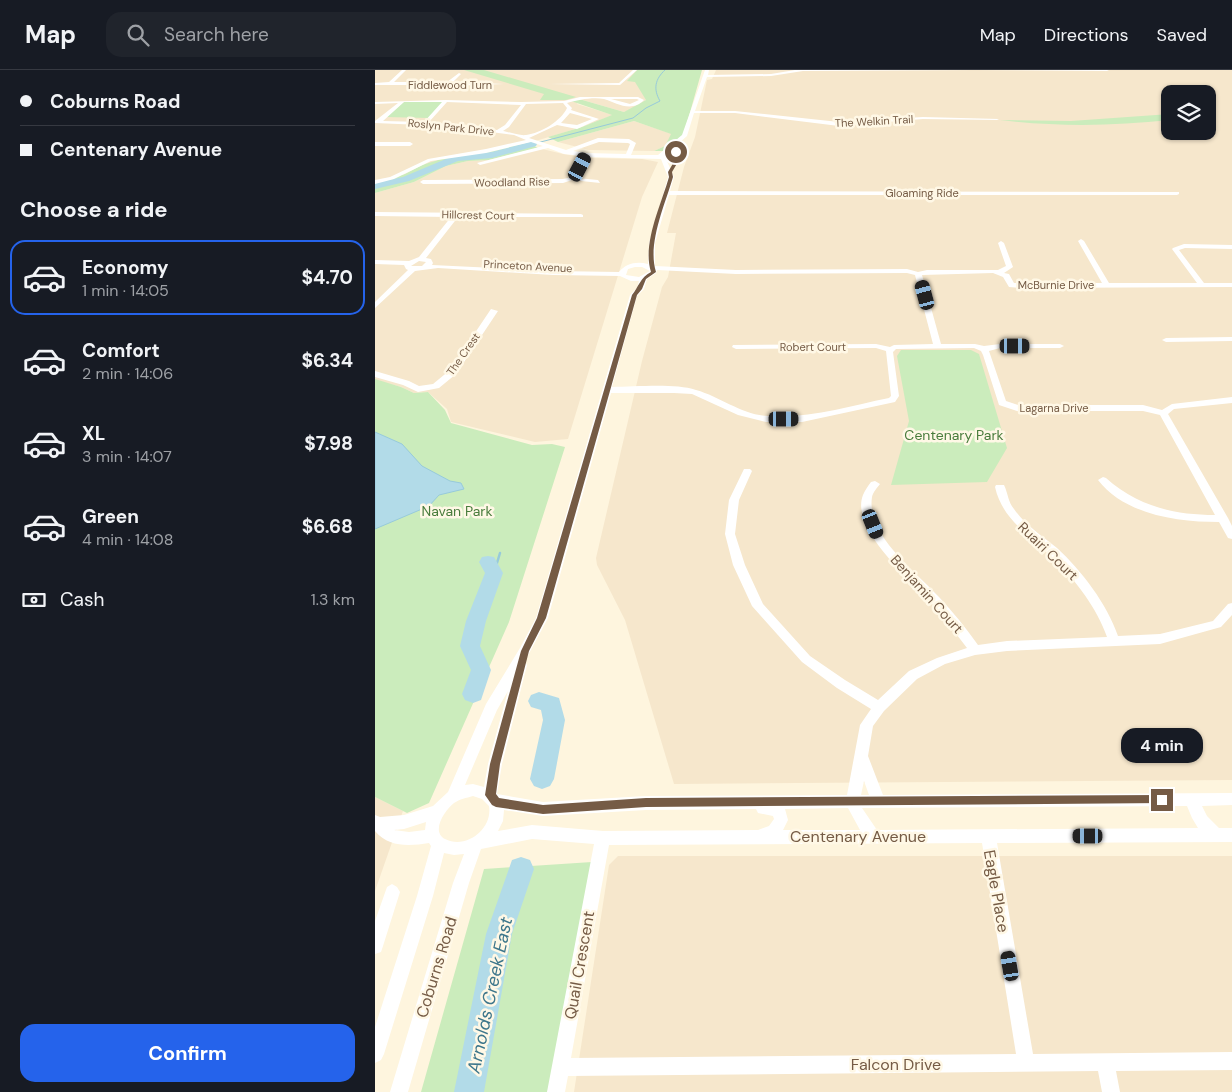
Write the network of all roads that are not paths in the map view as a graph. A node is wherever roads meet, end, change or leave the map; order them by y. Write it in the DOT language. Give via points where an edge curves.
graph roads {
  1 [pos="404,70"];
  2 [pos="635,70"];
  3 [pos="707,70"];
  4 [pos="789,70"];
  5 [pos="884,70"];
  6 [pos="972,70"];
  7 [pos="977,70"];
  8 [pos="1063,70"];
  9 [pos="1107,70"];
  10 [pos="1157,70"];
  11 [pos="801,71"];
  12 [pos="1175,72"];
  13 [pos="459,74"];
  14 [pos="705,77"];
  15 [pos="390,83"];
  16 [pos="375,84"];
  17 [pos="502,84"];
  18 [pos="551,84"];
  19 [pos="447,85"];
  20 [pos="608,98"];
  21 [pos="403,101"];
  22 [pos="446,101"];
  23 [pos="564,102"];
  24 [pos="375,103"];
  25 [pos="523,103"];
  26 [pos="570,111"];
  27 [pos="691,112"];
  28 [pos="997,119"];
  29 [pos="376,122"];
  30 [pos="426,122"];
  31 [pos="555,123"];
  32 [pos="499,131"];
  33 [pos="534,140"];
  34 [pos="375,144"];
  35 [pos="410,144"];
  36 [pos="676,144"];
  37 [pos="547,147"];
  38 [pos="564,152"];
  39 [pos="679,154"];
  40 [pos="586,155"];
  41 [pos="662,155"];
  42 [pos="628,156"];
  43 [pos="480,163"];
  44 [pos="670,172"];
  45 [pos="573,179"];
  46 [pos="375,182"];
  47 [pos="423,182"];
  48 [pos="598,182"];
  49 [pos="667,193"];
  50 [pos="1177,193"];
  51 [pos="375,214"];
  52 [pos="456,215"];
  53 [pos="581,216"];
  54 [pos="1081,241"];
  55 [pos="652,243"];
  56 [pos="1001,244"];
  57 [pos="1232,246"];
  58 [pos="375,262"];
  59 [pos="425,262"];
  60 [pos="411,266"];
  61 [pos="651,267"];
  62 [pos="626,271"];
  63 [pos="736,272"];
  64 [pos="1000,272"];
  65 [pos="918,274"];
  66 [pos="646,277"];
  67 [pos="1232,285"];
  68 [pos="1107,286"];
  69 [pos="1202,286"];
  70 [pos="634,295"];
  71 [pos="375,306"];
  72 [pos="494,311"];
  73 [pos="1232,339"];
  74 [pos="1166,340"];
  75 [pos="939,346"];
  76 [pos="1060,346"];
  77 [pos="736,347"];
  78 [pos="890,349"];
  79 [pos="984,350"];
  80 [pos="375,374"];
  81 [pos="606,390"];
  82 [pos="1232,400"];
  83 [pos="1163,413"];
  84 [pos="747,471"];
  85 [pos="1103,480"];
  86 [pos="875,484"];
  87 [pos="999,487"];
  88 [pos="1223,518"];
  89 [pos="1232,535"];
  90 [pos="1231,611"];
  91 [pos="1114,641"];
  92 [pos="975,650"];
  93 [pos="525,651"];
  94 [pos="879,707"];
  95 [pos="862,758"];
  96 [pos="453,796"];
  97 [pos="493,799"];
  98 [pos="1232,799"];
  99 [pos="1200,800"];
  100 [pos="878,801"];
  101 [pos="689,802"];
  102 [pos="853,802"];
  103 [pos="436,812"];
  104 [pos="377,823"];
  105 [pos="1216,835"];
  106 [pos="1232,835"];
  107 [pos="872,836"];
  108 [pos="987,836"];
  109 [pos="754,837"];
  110 [pos="603,838"];
  111 [pos="436,840"];
  112 [pos="480,841"];
  113 [pos="392,892"];
  114 [pos="375,946"];
  115 [pos="375,1054"];
  116 [pos="1232,1061"];
  117 [pos="1105,1062"];
  118 [pos="1026,1063"];
  119 [pos="561,1067"];
  120 [pos="399,1092"];
  121 [pos="556,1092"];
  122 [pos="1111,1092"];
  1 -- 15 [label="street, Fiddlewood Turn"];
  2 -- 18 [label="street" via="617,84"];
  3 -- 14 [label="street"];
  4 -- 11 [label="street"];
  4 -- 14 [label="street" via="771,75"];
  5 -- 6 [label="street"];
  5 -- 11 [label="street"];
  7 -- 8 [label="street"];
  8 -- 9 [label="street"];
  10 -- 12 [label="street"];
  11 -- 14 [label="street" via="759,77"];
  13 -- 19 [label="street"];
  14 -- 27 [label="street"];
  15 -- 16 [label="street"];
  15 -- 19 [label="street, Fiddlewood Turn"];
  17 -- 19 [label="street, Fiddlewood Turn"];
  20 -- 20 [label="street" via="628,106 642,100 640,98"];
  20 -- 23 [label="street" via="580,98"];
  21 -- 22 [label="street"];
  21 -- 24 [label="street"];
  21 -- 29 [label="street"];
  22 -- 25 [label="street"];
  22 -- 30 [label="street"];
  23 -- 25 [label="street"];
  23 -- 26 [label="street"];
  25 -- 32 [label="street" via="507,126"];
  26 -- 31 [label="street"];
  26 -- 31 [label="street" via="597,119 577,128"];
  27 -- 28 [label="street, The Welkin Trail" via="735,112 839,124 923,118"];
  27 -- 36 [label="street" via="684,136"];
  29 -- 30 [label="street, Roslyn Park Drive"];
  30 -- 32 [label="street, Roslyn Park Drive"];
  31 -- 33 [label="street"];
  32 -- 33 [label="street, Roslyn Park Drive"];
  33 -- 37 [label="street, Roslyn Park Drive"];
  33 -- 46 [label="street" via="430,160"];
  34 -- 35 [label="street"];
  36 -- 39 [label="street"];
  36 -- 41 [label="street"];
  37 -- 38 [label="street, Roslyn Park Drive"];
  37 -- 43 [label="street"];
  38 -- 40 [label="street, Roslyn Park Drive"];
  38 -- 42 [label="street" via="598,140 629,141 633,142"];
  39 -- 41 [label="street"];
  39 -- 44 [label="street"];
  40 -- 42 [label="street, Roslyn Park Drive"];
  40 -- 45 [label="street"];
  41 -- 42 [label="street, Roslyn Park Drive"];
  41 -- 44 [label="street"];
  44 -- 49 [label="street"];
  45 -- 47 [label="street, Woodland Rise"];
  45 -- 48 [label="street, Woodland Rise"];
  49 -- 50 [label="street, Gloaming Ride"];
  49 -- 55 [label="street"];
  51 -- 52 [label="street, Hillcrest Court"];
  52 -- 53 [label="street, Hillcrest Court"];
  52 -- 59 [label="street"];
  54 -- 68 [label="street"];
  55 -- 61 [label="street"];
  55 -- 62 [label="street"];
  56 -- 64 [label="street" via="1010,267"];
  57 -- 69 [label="street" via="1184,246 1175,249"];
  58 -- 60 [label="street"];
  59 -- 60 [label="street, Princeton Avenue"];
  59 -- 62 [label="street, Princeton Avenue" via="438,266 553,273"];
  60 -- 71 [label="street"];
  61 -- 62 [label="street, McBurnie Drive" via="643,265"];
  61 -- 63 [label="street, McBurnie Drive"];
  61 -- 66 [label="street" via="654,272"];
  62 -- 66 [label="street, McBurnie Drive"];
  62 -- 70 [label="street"];
  63 -- 65 [label="street, McBurnie Drive" via="907,271"];
  63 -- 66 [label="street, McBurnie Drive"];
  64 -- 65 [label="street, McBurnie Drive"];
  64 -- 68 [label="street, McBurnie Drive" via="1011,285"];
  65 -- 75 [label="street"];
  66 -- 70 [label="street"];
  67 -- 69 [label="street, McBurnie Drive"];
  68 -- 69 [label="street, McBurnie Drive"];
  70 -- 81 [label="street"];
  72 -- 80 [label="street, The Crest" via="453,372 436,386 418,389"];
  73 -- 74 [label="street"];
  75 -- 78 [label="street"];
  75 -- 79 [label="street" via="975,346"];
  76 -- 79 [label="street" via="1000,346"];
  77 -- 78 [label="street, Robert Court" via="876,346"];
  78 -- 81 [label="street" via="895,396 892,400 810,418 766,419 741,413 694,392"];
  79 -- 83 [label="street, Lagarna Drive" via="1002,403 1008,406 1143,408"];
  81 -- 93 [label="street" via="542,618"];
  82 -- 83 [label="street" via="1172,407"];
  83 -- 88 [label="street"];
  84 -- 94 [label="street" via="734,500 730,534 739,565 758,606 806,659"];
  85 -- 88 [label="street" via="1113,492 1127,500 1160,512 1199,519"];
  86 -- 92 [label="street, Benjamin Court" via="867,495 867,511 878,537 903,570 939,604"];
  87 -- 91 [label="street, Ruairi Court" via="1001,500 1016,520 1059,558 1085,587"];
  88 -- 89 [label="street"];
  90 -- 91 [label="street" via="1217,624 1189,633 1160,640"];
  91 -- 92 [label="street"];
  92 -- 94 [label="street" via="941,661 913,675"];
  93 -- 96 [label="street" via="491,708"];
  93 -- 97 [label="street" via="495,764"];
  94 -- 95 [label="street" via="867,725"];
  95 -- 100 [label="street"];
  95 -- 102 [label="street"];
  96 -- 97 [label="street" via="473,790"];
  96 -- 103 [label="street"];
  97 -- 101 [label="street" via="543,809"];
  97 -- 112 [label="street" via="498,810 496,819"];
  98 -- 99 [label="street"];
  99 -- 100 [label="street"];
  99 -- 105 [label="street" via="1194,803 1195,810"];
  100 -- 102 [label="street"];
  101 -- 102 [label="street"];
  101 -- 109 [label="street" via="721,809 769,808 779,811 781,820 774,832"];
  102 -- 107 [label="street"];
  103 -- 104 [label="street" via="404,822"];
  103 -- 111 [label="street" via="431,828"];
  104 -- 111 [label="street" via="387,834 413,840"];
  105 -- 106 [label="street, Centenary Avenue"];
  105 -- 108 [label="street, Centenary Avenue"];
  107 -- 108 [label="street, Centenary Avenue"];
  107 -- 109 [label="street, Centenary Avenue"];
  108 -- 118 [label="street, Eagle Place"];
  109 -- 110 [label="street, Centenary Avenue"];
  110 -- 112 [label="street, Centenary Avenue" via="532,832"];
  110 -- 119 [label="street, Quail Crescent"];
  111 -- 112 [label="street" via="447,848 456,849"];
  111 -- 115 [label="street" via="425,896"];
  112 -- 120 [label="street, Coburns Road" via="461,883"];
  113 -- 114 [label="street"];
  116 -- 117 [label="street, Falcon Drive"];
  117 -- 118 [label="street, Falcon Drive"];
  117 -- 122 [label="street"];
  118 -- 119 [label="street, Falcon Drive"];
  119 -- 121 [label="street, Quail Crescent"];
}
